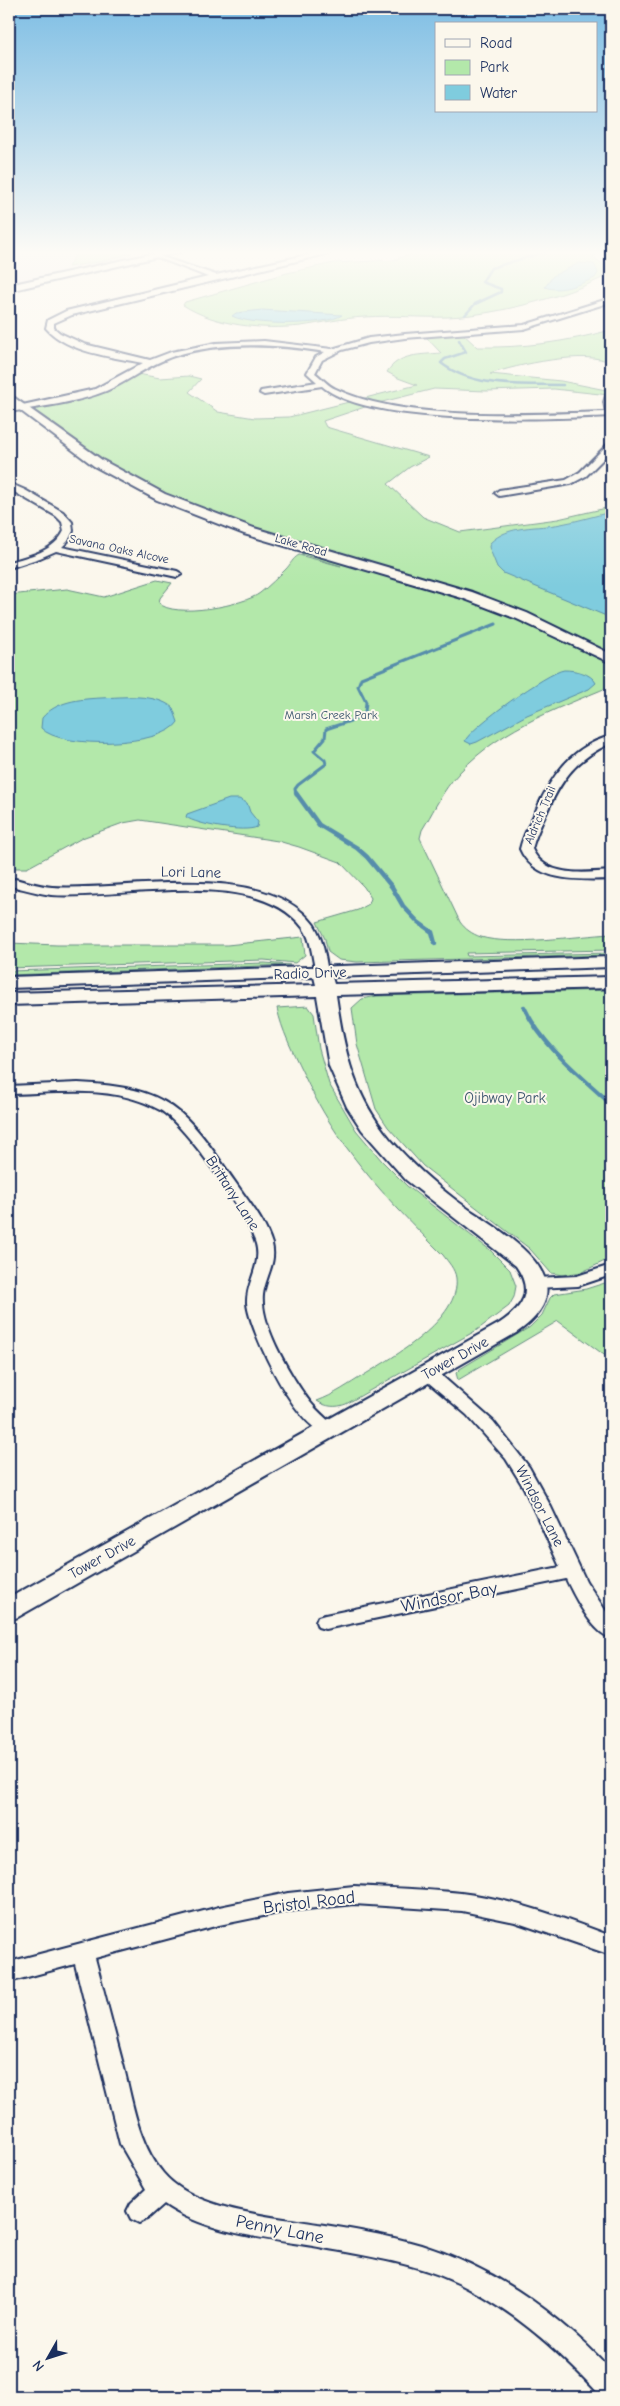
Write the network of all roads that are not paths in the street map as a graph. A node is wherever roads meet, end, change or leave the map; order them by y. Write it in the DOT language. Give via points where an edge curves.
graph roads {
  1 [pos="151,362"];
  2 [pos="316,362"];
  3 [pos="320,384"];
  4 [pos="264,393"];
  5 [pos="611,393"];
  6 [pos="9,397"];
  7 [pos="23,407"];
  8 [pos="9,410"];
  9 [pos="611,414"];
  10 [pos="611,446"];
  11 [pos="9,486"];
  12 [pos="499,493"];
  13 [pos="55,548"];
  14 [pos="9,565"];
  15 [pos="177,574"];
  16 [pos="611,659"];
  17 [pos="610,741"];
  18 [pos="611,875"];
  19 [pos="16,883"];
  20 [pos="611,962"];
  21 [pos="324,981"];
  22 [pos="9,982"];
  23 [pos="611,982"];
  24 [pos="9,999"];
  25 [pos="9,1090"];
  26 [pos="611,1270"];
  27 [pos="536,1283"];
  28 [pos="428,1373"];
  29 [pos="328,1430"];
  30 [pos="573,1572"];
  31 [pos="9,1610"];
  32 [pos="325,1622"];
  33 [pos="611,1632"];
  34 [pos="611,1946"];
  35 [pos="83,1952"];
  36 [pos="9,1972"];
  37 [pos="163,2189"];
  38 [pos="140,2210"];
  39 [pos="611,2388"];
  1 -- 7 [label="street" via="97,391"];
  2 -- 3 [label="street" via="311,373"];
  3 -- 4 [label="street"];
  3 -- 9 [label="street" via="357,399 425,413"];
  5 -- 9 [label="street" via="608,402"];
  6 -- 7 [label="street, Lake Road"];
  7 -- 8 [label="street"];
  7 -- 16 [label="street, Lake Road" via="98,463 161,497 249,531 467,595"];
  10 -- 12 [label="street" via="577,478 558,485"];
  11 -- 13 [label="street" via="67,522 68,534"];
  13 -- 14 [label="street"];
  13 -- 15 [label="street, Savana Oaks Alcove"];
  17 -- 18 [label="street, Aldrich Trail" via="574,760 557,776 526,849 536,864 553,872 576,876"];
  19 -- 21 [label="street, Lori Lane" via="54,891 204,887 260,896 285,906 306,923 315,940"];
  20 -- 21 [label="street, Radio Drive"];
  21 -- 22 [label="street, Radio Drive"];
  21 -- 23 [label="street, Radio Drive"];
  21 -- 24 [label="street, Radio Drive"];
  21 -- 27 [label="street" via="338,1064 351,1095 371,1128 424,1185 519,1256 531,1269"];
  25 -- 29 [label="street, Brittany Lane" via="81,1088 120,1091 157,1103 184,1121 259,1230 266,1254 254,1298 259,1325 297,1396"];
  26 -- 27 [label="street" via="581,1280"];
  27 -- 28 [label="street, Tower Drive" via="534,1302 521,1319"];
  28 -- 29 [label="street, Tower Drive"];
  28 -- 30 [label="street, Windsor Lane" via="481,1418 517,1461 533,1487"];
  29 -- 31 [label="street, Tower Drive"];
  30 -- 32 [label="street, Windsor Bay"];
  30 -- 33 [label="street, Windsor Lane" via="592,1608"];
  34 -- 35 [label="street, Bristol Road" via="515,1913 462,1902 354,1896 288,1902 220,1916"];
  35 -- 36 [label="street, Bristol Road"];
  35 -- 37 [label="street, Penny Lane" via="132,2144 146,2169"];
  37 -- 38 [label="street"];
  37 -- 39 [label="street, Penny Lane" via="193,2209 222,2218 393,2250 440,2264 486,2284 524,2308 563,2339"];
}
